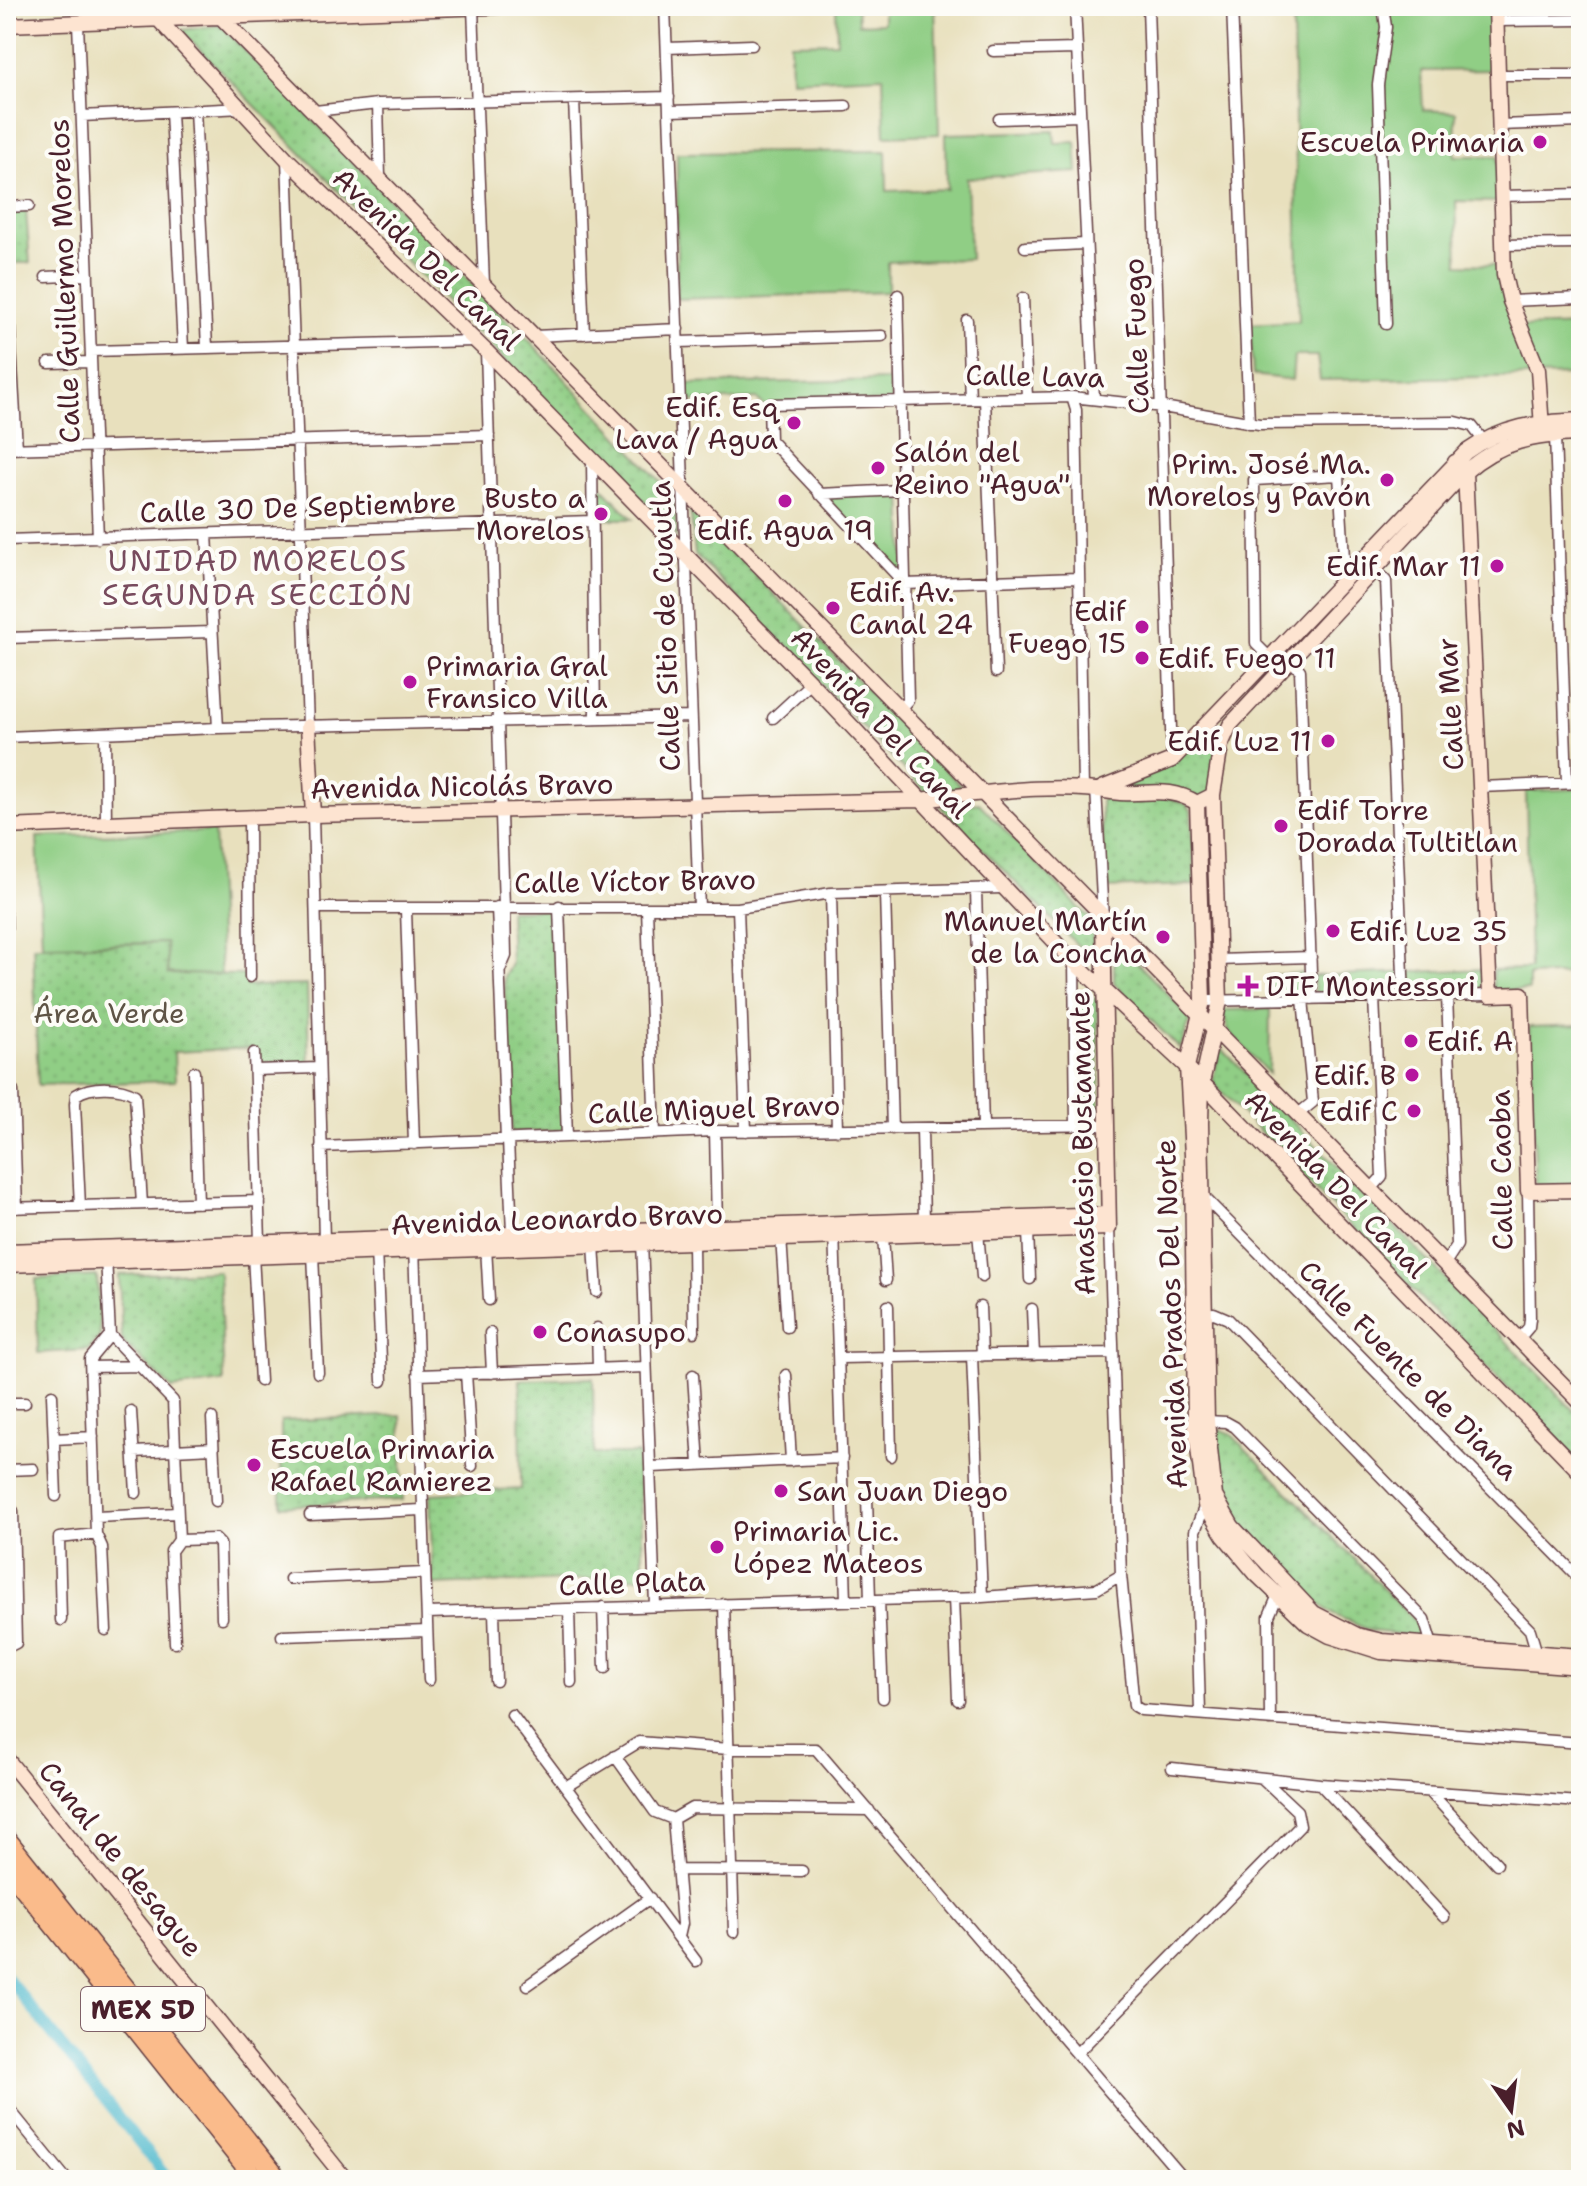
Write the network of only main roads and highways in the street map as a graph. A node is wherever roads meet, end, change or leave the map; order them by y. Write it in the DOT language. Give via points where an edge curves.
graph roads {
  1 [pos="6,1838"];
  2 [pos="6,1866"];
  3 [pos="256,2180"];
  4 [pos="279,2180"];
  1 -- 4 [label="highway, MEX 5D"];
  2 -- 3 [label="highway, MEX 5D"];
}
